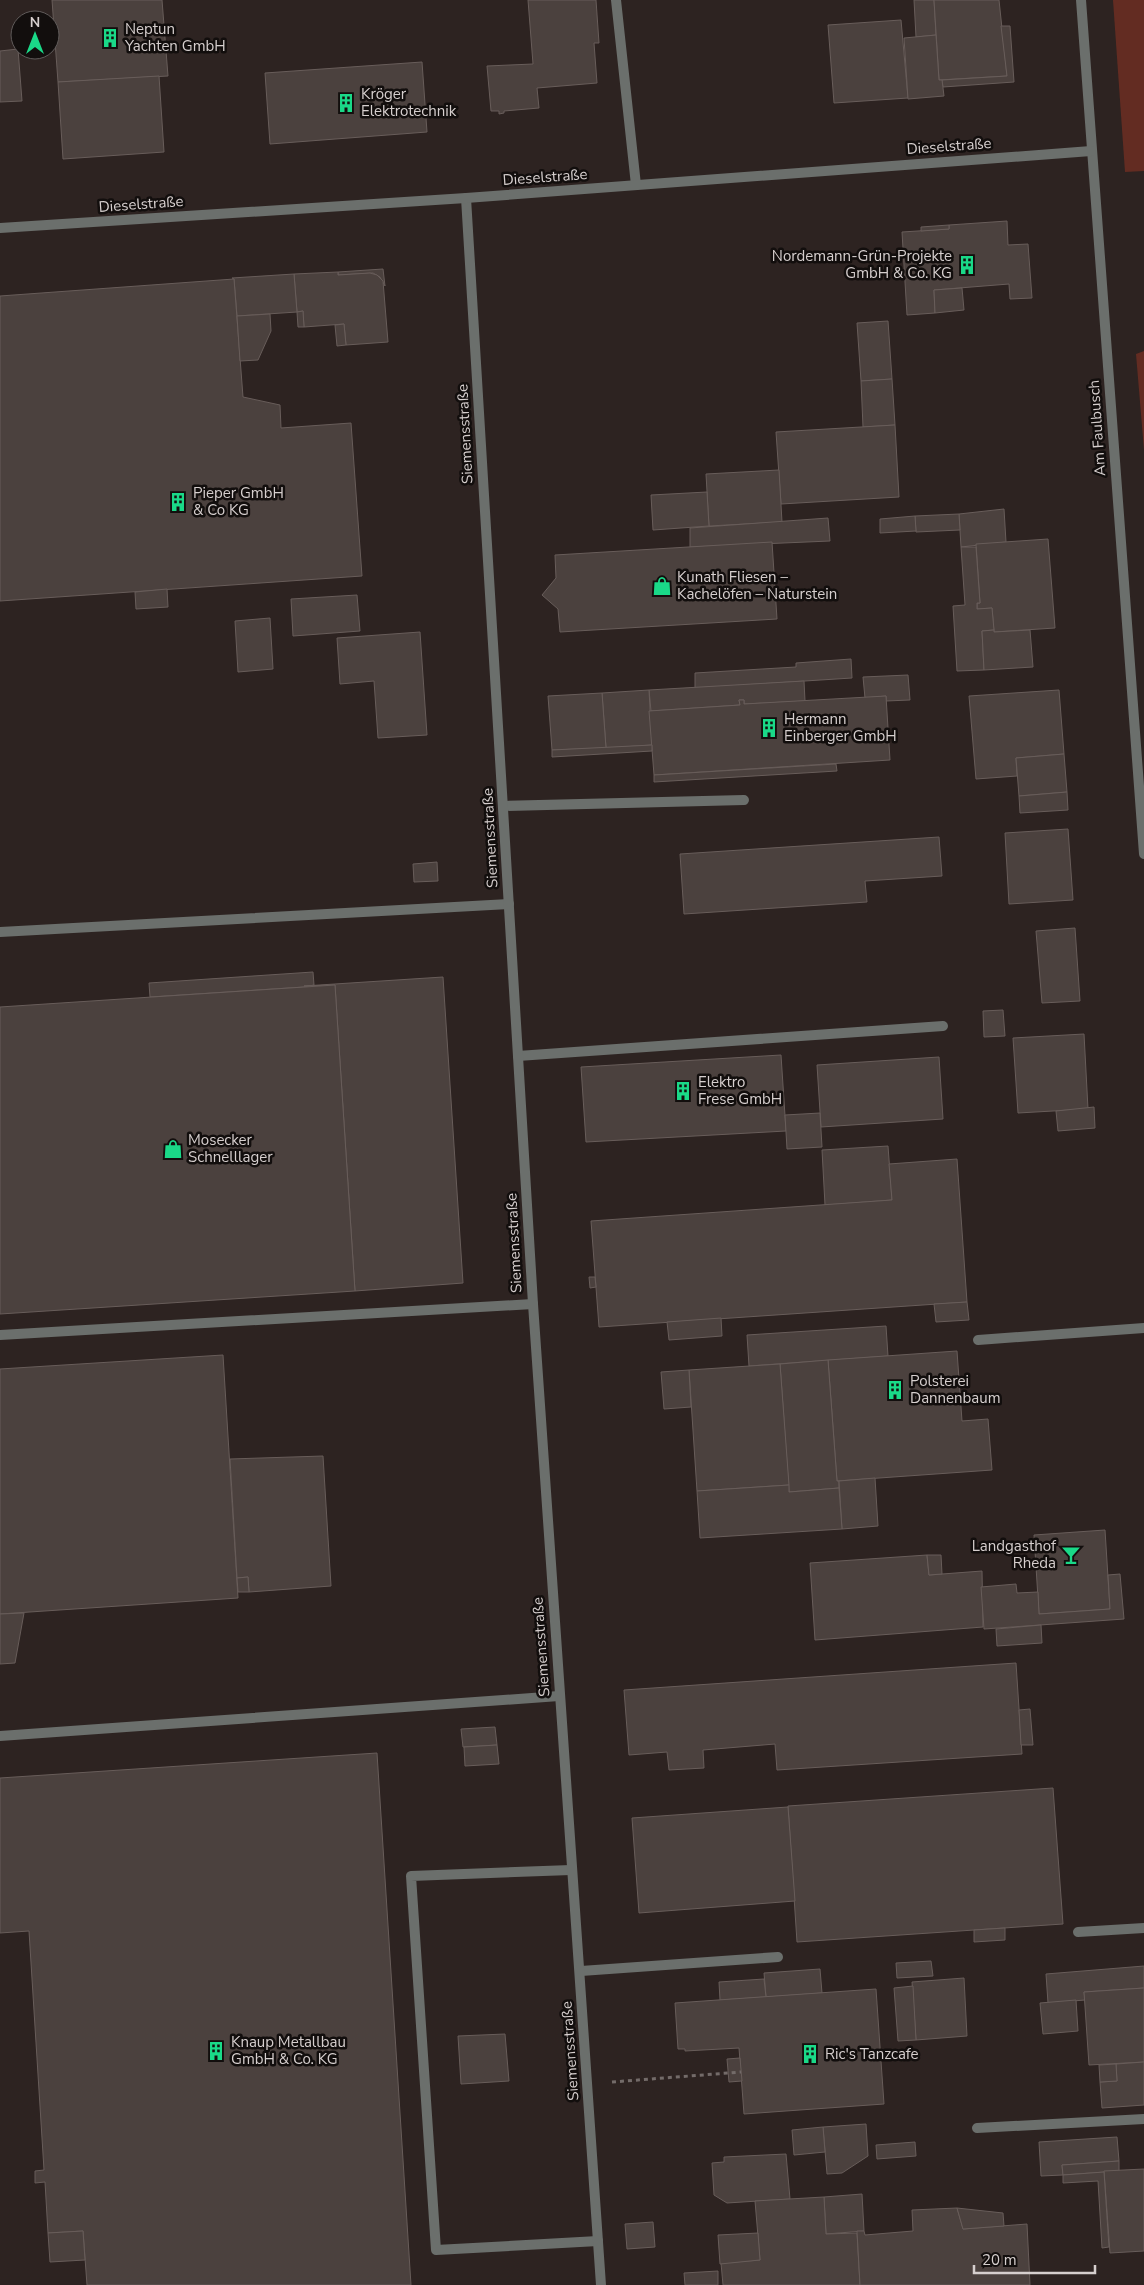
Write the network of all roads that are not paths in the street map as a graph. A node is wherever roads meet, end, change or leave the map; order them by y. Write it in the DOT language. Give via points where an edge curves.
graph roads {
  1 [pos="616,0"];
  2 [pos="1081,0"];
  3 [pos="1092,151"];
  4 [pos="636,185"];
  5 [pos="466,198"];
  6 [pos="0,228"];
  7 [pos="744,800"];
  8 [pos="503,806"];
  9 [pos="1143,830"];
  10 [pos="1144,854"];
  11 [pos="509,904"];
  12 [pos="0,932"];
  13 [pos="943,1026"];
  14 [pos="518,1056"];
  15 [pos="533,1304"];
  16 [pos="1144,1328"];
  17 [pos="0,1335"];
  18 [pos="978,1340"];
  19 [pos="559,1696"];
  20 [pos="0,1736"];
  21 [pos="571,1870"];
  22 [pos="1144,1928"];
  23 [pos="1078,1932"];
  24 [pos="778,1957"];
  25 [pos="580,1971"];
  26 [pos="1144,2118"];
  27 [pos="977,2128"];
  28 [pos="598,2241"];
  29 [pos="601,2285"];
  1 -- 4 [label="street"];
  2 -- 3 [label="street, Am Faulbusch"];
  3 -- 4 [label="street, Dieselstraße"];
  3 -- 9 [label="street, Am Faulbusch"];
  4 -- 5 [label="street, Dieselstraße"];
  5 -- 6 [label="street, Dieselstraße"];
  5 -- 8 [label="street, Siemensstraße"];
  7 -- 8 [label="street"];
  8 -- 11 [label="street, Siemensstraße"];
  9 -- 10 [label="street, Am Faulbusch"];
  11 -- 12 [label="street"];
  11 -- 14 [label="street, Siemensstraße"];
  13 -- 14 [label="street"];
  14 -- 15 [label="street, Siemensstraße"];
  15 -- 17 [label="street"];
  15 -- 19 [label="street, Siemensstraße"];
  16 -- 18 [label="street"];
  19 -- 20 [label="street"];
  19 -- 21 [label="street, Siemensstraße"];
  21 -- 25 [label="street, Siemensstraße"];
  21 -- 28 [label="street" via="411,1876 436,2250"];
  22 -- 23 [label="street"];
  24 -- 25 [label="street"];
  25 -- 28 [label="street, Siemensstraße"];
  26 -- 27 [label="street"];
  28 -- 29 [label="street, Siemensstraße"];
}
